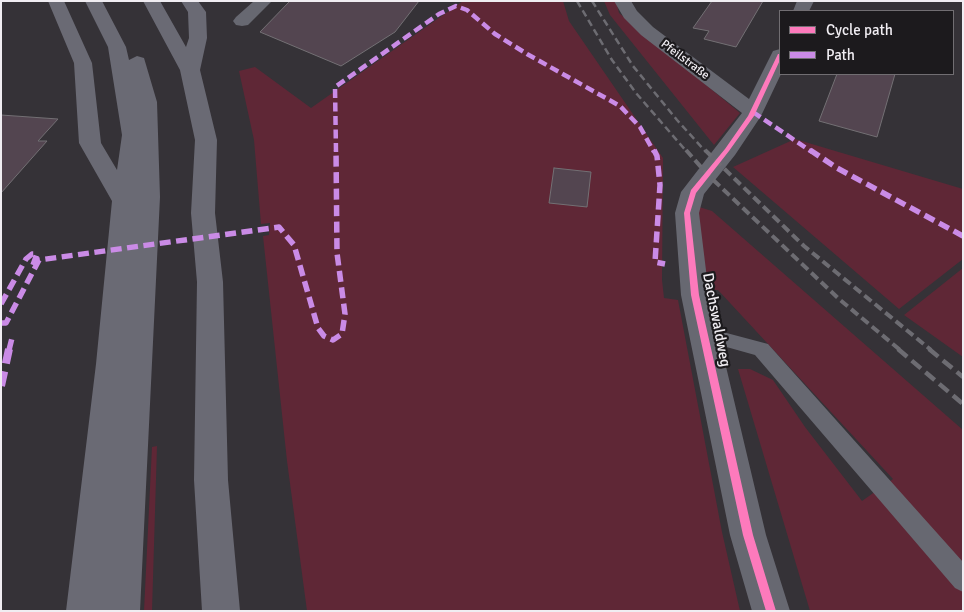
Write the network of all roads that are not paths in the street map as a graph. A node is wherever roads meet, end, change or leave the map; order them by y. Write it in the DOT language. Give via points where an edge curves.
graph roads {
  1 [pos="56,1"];
  2 [pos="93,1"];
  3 [pos="110,1"];
  4 [pos="151,1"];
  5 [pos="189,1"];
  6 [pos="264,1"];
  7 [pos="622,1"];
  8 [pos="242,21"];
  9 [pos="779,56"];
  10 [pos="190,70"];
  11 [pos="753,112"];
  12 [pos="124,201"];
  13 [pos="704,334"];
  14 [pos="963,580"];
  15 [pos="85,611"];
  16 [pos="121,611"];
  17 [pos="220,611"];
  18 [pos="771,611"];
  1 -- 12 [label="highway" via="83,63 90,143"];
  2 -- 12 [label="highway" via="117,48 133,135"];
  3 -- 16 [label="highway" via="132,42 147,102 148,197"];
  4 -- 10 [label="highway"];
  5 -- 10 [label="highway" via="197,12 198,29"];
  6 -- 8 [label="street"];
  7 -- 11 [label="street, Pfeilstraße" via="647,31"];
  9 -- 11 [label="street, Dachswaldweg"];
  10 -- 17 [label="highway" via="206,140 203,213 210,282 211,480"];
  11 -- 13 [label="street, Dachswaldweg" via="693,192 687,213 695,295"];
  12 -- 15 [label="highway" via="112,364"];
  13 -- 14 [label="lane" via="761,349"];
  13 -- 18 [label="street, Dachswaldweg" via="748,535"];
}
